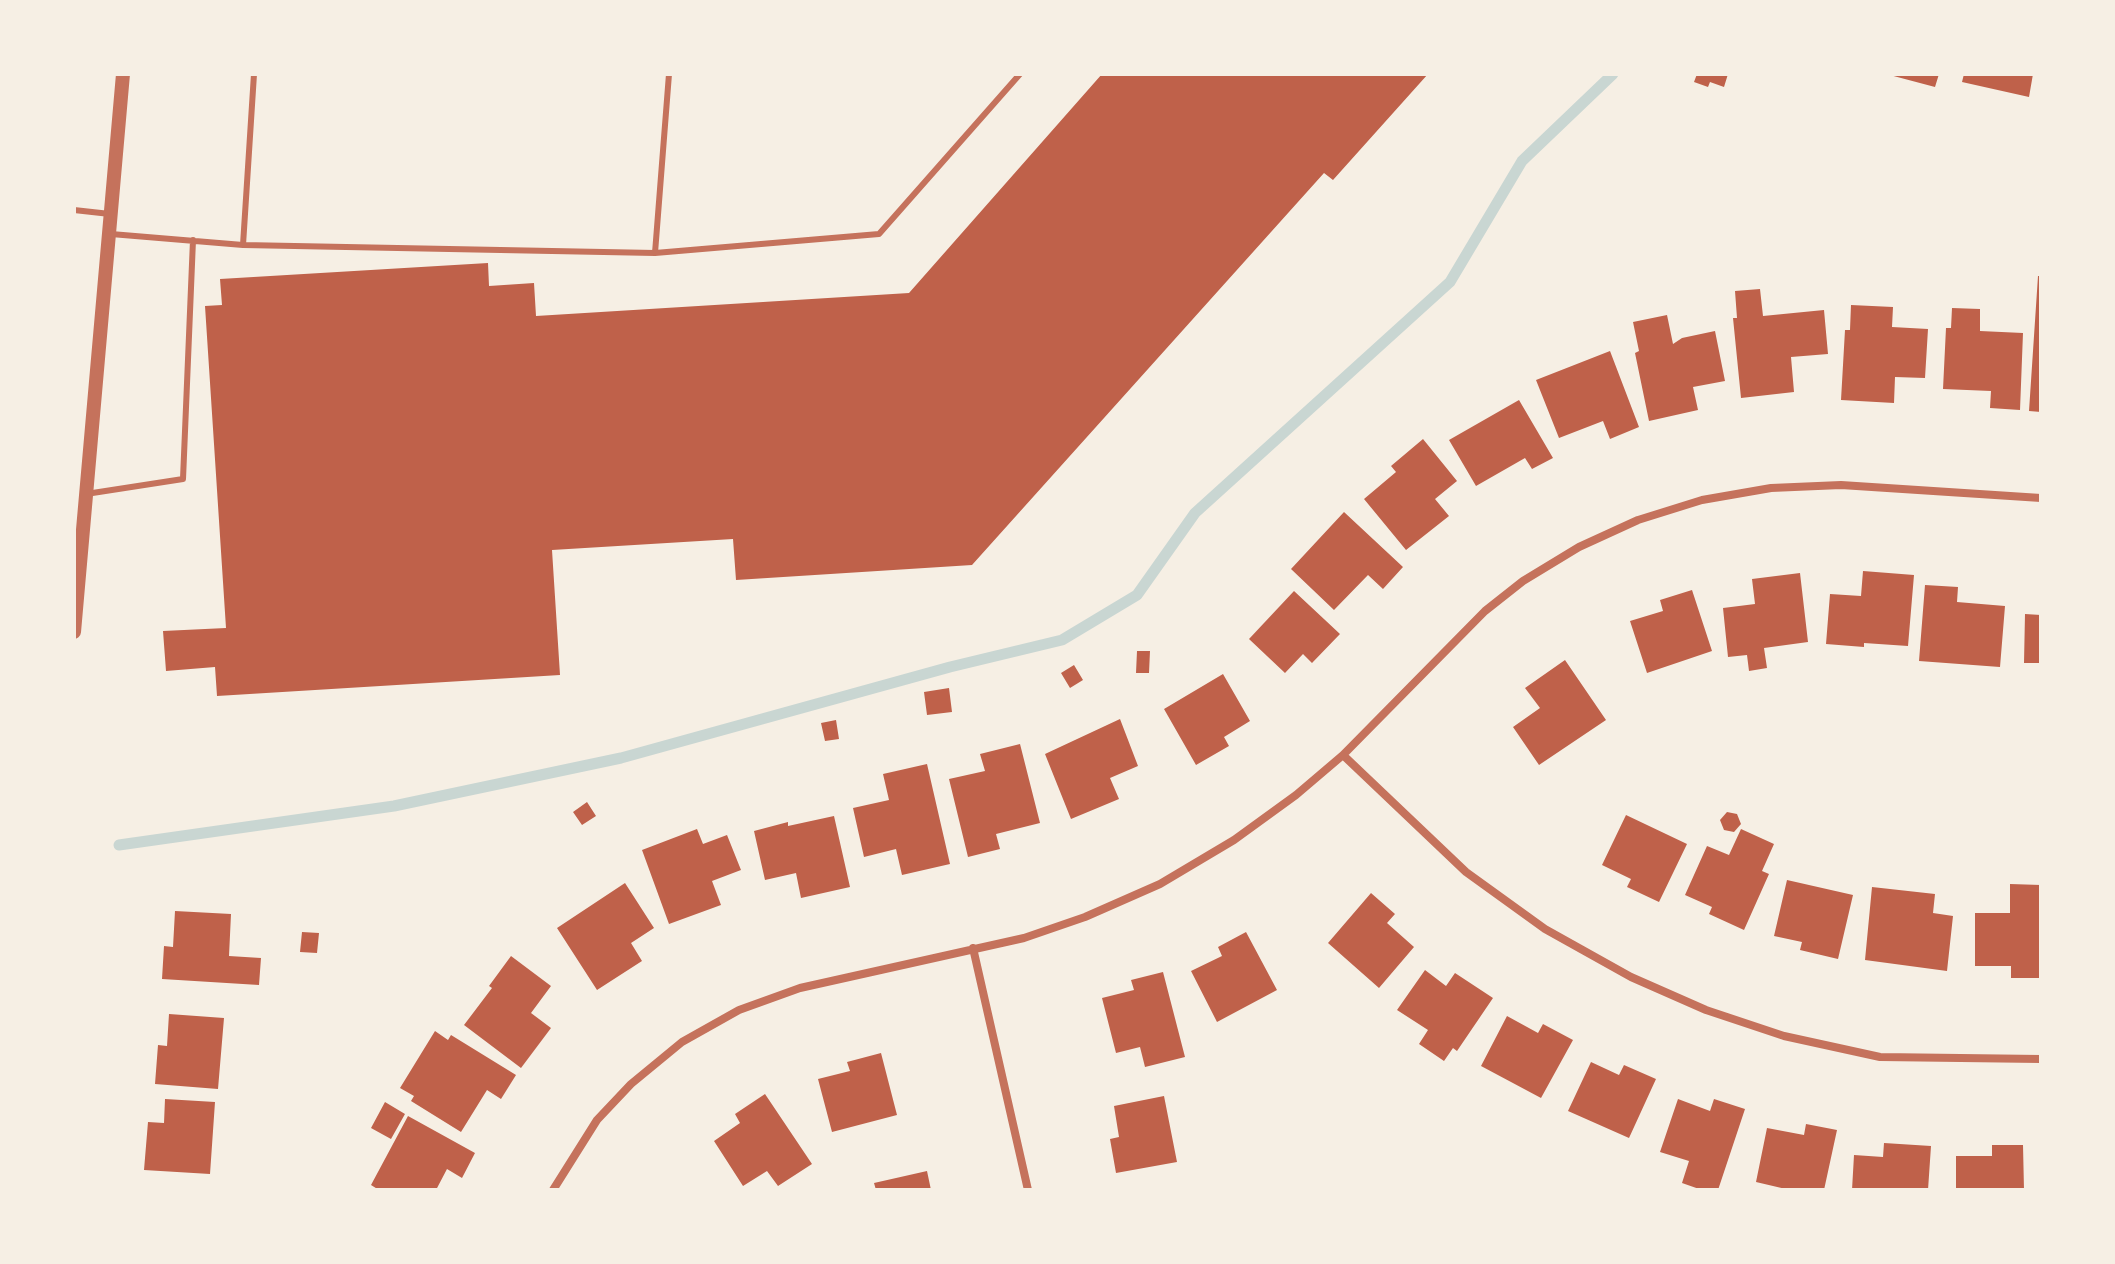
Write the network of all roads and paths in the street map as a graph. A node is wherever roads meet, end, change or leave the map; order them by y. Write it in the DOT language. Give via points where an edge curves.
graph roads {
  1 [pos="123,74"];
  2 [pos="254,74"];
  3 [pos="669,74"];
  4 [pos="1020,74"];
  5 [pos="74,210"];
  6 [pos="110,214"];
  7 [pos="108,234"];
  8 [pos="193,240"];
  9 [pos="243,245"];
  10 [pos="655,253"];
  11 [pos="86,494"];
  12 [pos="2041,498"];
  13 [pos="74,632"];
  14 [pos="1343,755"];
  15 [pos="973,948"];
  16 [pos="2041,1059"];
  17 [pos="553,1190"];
  18 [pos="1028,1190"];
  1 -- 6 [label="street"];
  2 -- 9 [label="lane"];
  3 -- 10 [label="lane"];
  4 -- 10 [label="lane" via="879,234"];
  5 -- 6 [label="lane"];
  6 -- 7 [label="street"];
  7 -- 8 [label="lane"];
  7 -- 11 [label="street"];
  8 -- 9 [label="lane"];
  8 -- 11 [label="lane" via="183,479"];
  9 -- 10 [label="lane"];
  11 -- 13 [label="street"];
  12 -- 14 [label="street" via="1841,485 1771,488 1702,500 1638,520 1579,547 1495,603"];
  14 -- 15 [label="street" via="1234,840 1160,884 1073,922"];
  14 -- 16 [label="street" via="1466,872 1545,929 1693,1005 1784,1036 1880,1057"];
  15 -- 17 [label="street" via="800,988 739,1010 682,1042 597,1120"];
  15 -- 18 [label="street"];
}
